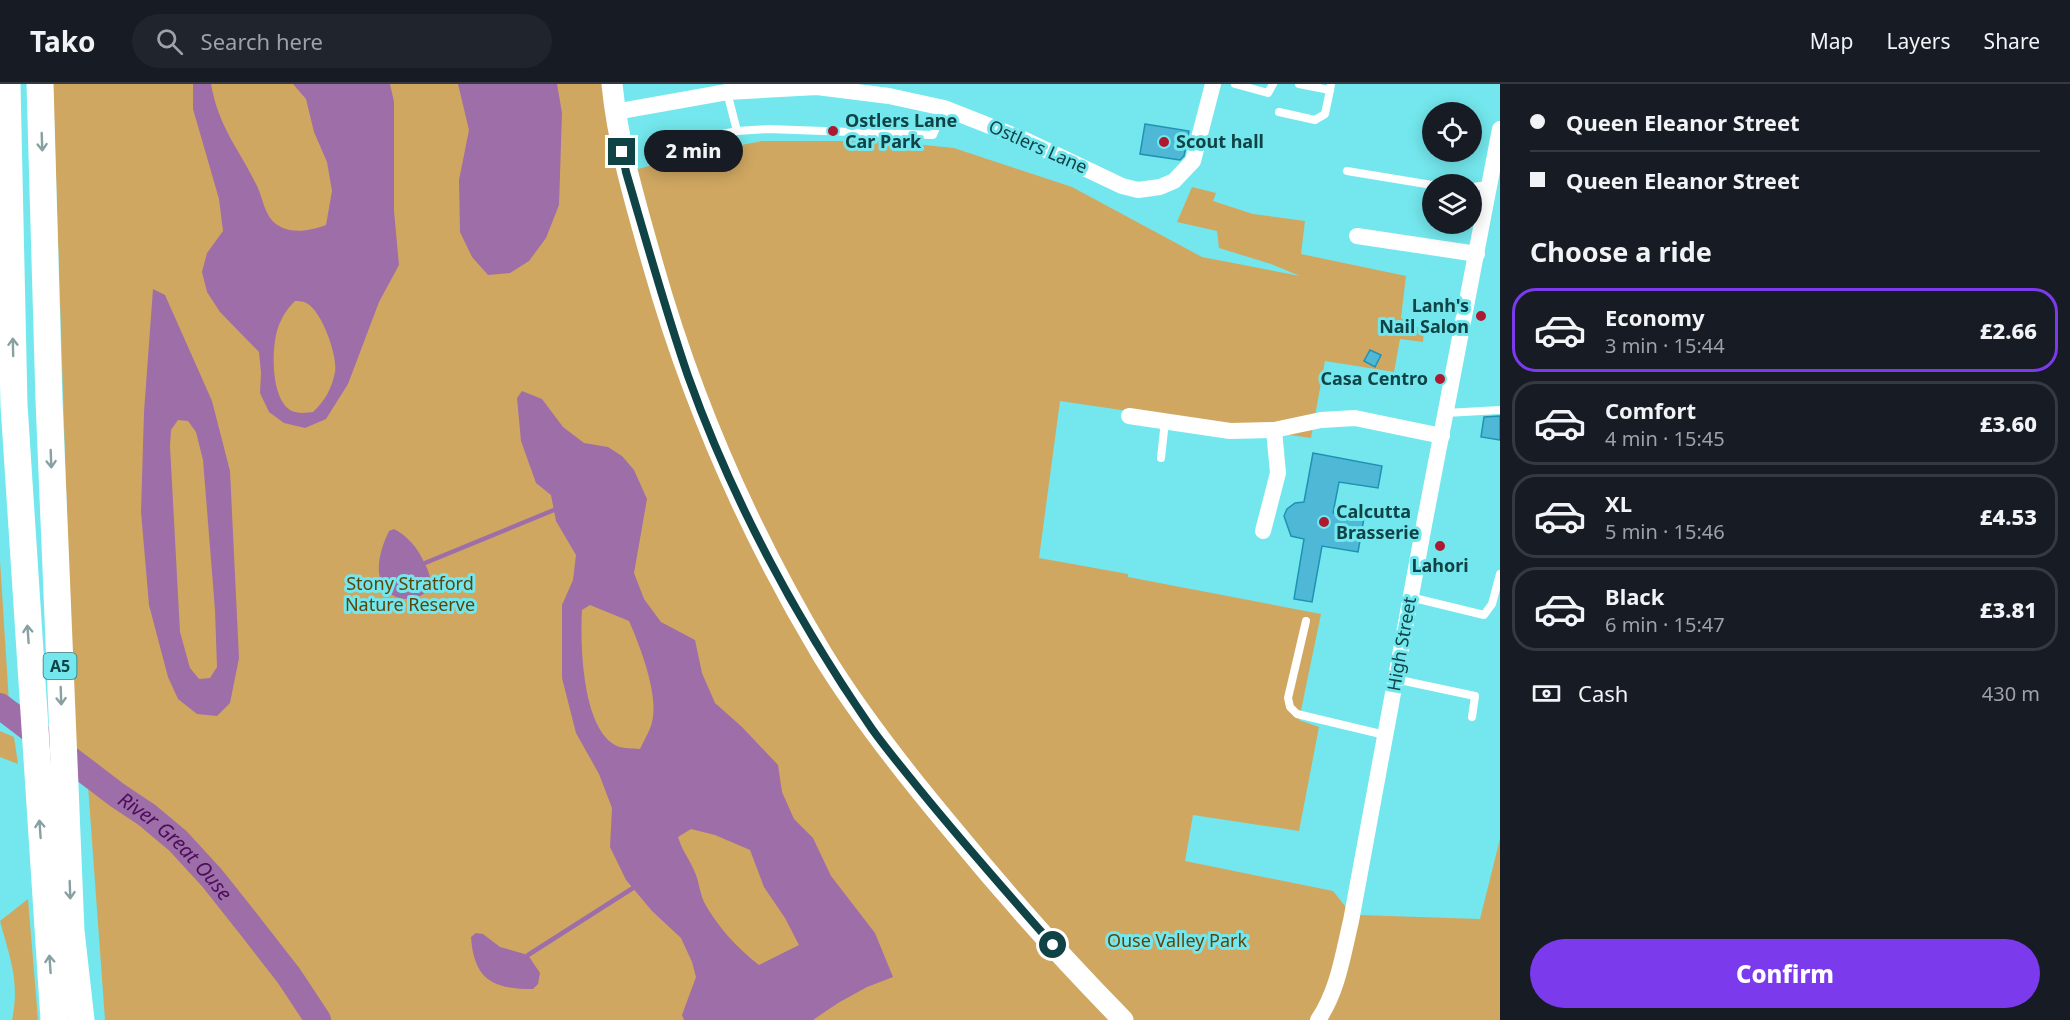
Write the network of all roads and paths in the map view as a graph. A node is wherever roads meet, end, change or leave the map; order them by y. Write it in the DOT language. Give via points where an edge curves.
graph roads {
  1 [pos="7,84"];
  2 [pos="40,84"];
  3 [pos="612,84"];
  4 [pos="1213,84"];
  5 [pos="1235,84"];
  6 [pos="1273,84"];
  7 [pos="1299,84"];
  8 [pos="1331,87"];
  9 [pos="891,90"];
  10 [pos="726,92"];
  11 [pos="944,108"];
  12 [pos="615,112"];
  13 [pos="1279,112"];
  14 [pos="1500,129"];
  15 [pos="736,131"];
  16 [pos="713,136"];
  17 [pos="1347,171"];
  18 [pos="1422,183"];
  19 [pos="1495,185"];
  20 [pos="1357,236"];
  21 [pos="1477,254"];
  22 [pos="1500,410"];
  23 [pos="1446,413"];
  24 [pos="1130,416"];
  25 [pos="1165,421"];
  26 [pos="1274,430"];
  27 [pos="1442,436"];
  28 [pos="1161,458"];
  29 [pos="1263,531"];
  30 [pos="1500,574"];
  31 [pos="1410,597"];
  32 [pos="1306,621"];
  33 [pos="1395,679"];
  34 [pos="1472,717"];
  35 [pos="1385,735"];
  36 [pos="54,1020"];
  37 [pos="81,1020"];
  38 [pos="1123,1020"];
  39 [pos="1319,1020"];
  36 -- 1 [label="highway, A5, one-way" via="14,405"];
  2 -- 37 [label="highway, A5, one-way" via="71,931"];
  3 -- 12 [label="street"];
  4 -- 11 [label="street, Ostlers Lane" via="1193,161 1174,181 1138,190"];
  5 -- 6 [label="lane" via="1268,93"];
  7 -- 8 [label="lane"];
  8 -- 13 [label="lane" via="1325,114 1315,120"];
  9 -- 10 [label="street, Ostlers Lane" via="817,87"];
  9 -- 11 [label="street, Ostlers Lane"];
  10 -- 12 [label="street, Ostlers Lane"];
  10 -- 15 [label="lane"];
  11 -- 15 [label="lane" via="933,135"];
  12 -- 38 [label="street" via="626,172 689,378 753,530 781,582 874,732 984,868"];
  14 -- 19 [label="street, High Street"];
  15 -- 16 [label="lane"];
  17 -- 18 [label="lane"];
  19 -- 21 [label="street, High Street"];
  20 -- 21 [label="street"];
  21 -- 23 [label="street, High Street"];
  22 -- 23 [label="lane"];
  23 -- 27 [label="street, High Street"];
  24 -- 25 [label="street"];
  25 -- 26 [label="street" via="1230,431"];
  25 -- 28 [label="lane"];
  26 -- 27 [label="street" via="1355,418"];
  26 -- 29 [label="street" via="1278,473"];
  27 -- 31 [label="street, High Street"];
  30 -- 31 [label="lane" via="1492,604 1484,615"];
  31 -- 33 [label="street, High Street"];
  32 -- 35 [label="lane" via="1288,698 1291,709 1297,714"];
  33 -- 34 [label="lane" via="1475,696"];
  33 -- 35 [label="street, High Street"];
  35 -- 39 [label="street, High Street" via="1351,921 1336,982"];
}
